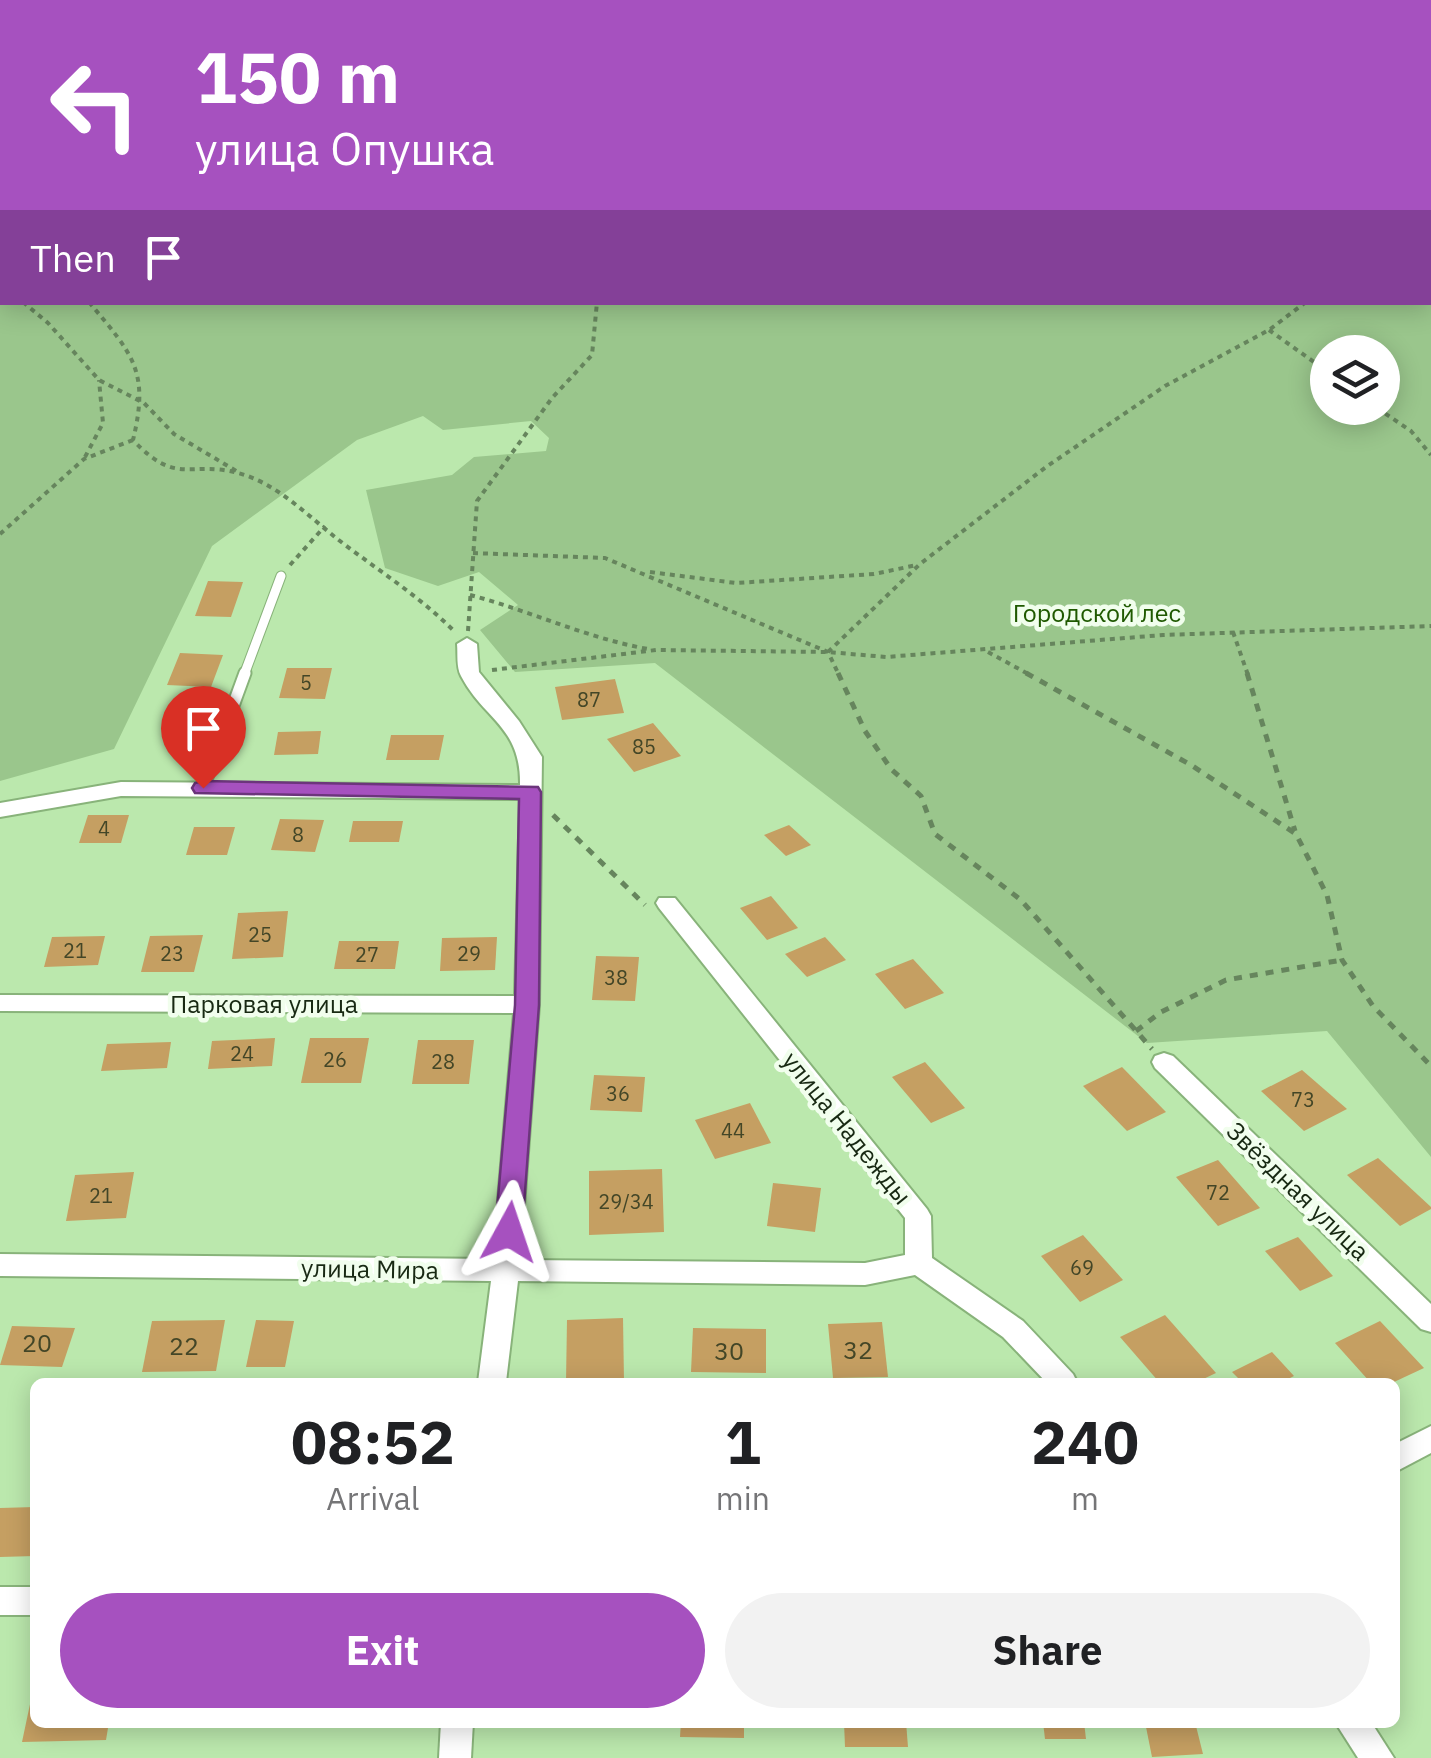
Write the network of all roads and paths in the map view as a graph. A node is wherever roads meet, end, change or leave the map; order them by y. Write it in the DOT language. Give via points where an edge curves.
graph roads {
  1 [pos="27,305"];
  2 [pos="91,305"];
  3 [pos="597,305"];
  4 [pos="1302,305"];
  5 [pos="1269,330"];
  6 [pos="1310,359"];
  7 [pos="99,380"];
  8 [pos="144,402"];
  9 [pos="1400,424"];
  10 [pos="133,440"];
  11 [pos="1431,455"];
  12 [pos="84,459"];
  13 [pos="238,472"];
  14 [pos="324,526"];
  15 [pos="0,534"];
  16 [pos="473,554"];
  17 [pos="920,564"];
  18 [pos="640,571"];
  19 [pos="280,576"];
  20 [pos="470,595"];
  21 [pos="1431,626"];
  22 [pos="1234,632"];
  23 [pos="467,644"];
  24 [pos="656,650"];
  25 [pos="986,650"];
  26 [pos="828,652"];
  27 [pos="469,673"];
  28 [pos="203,788"];
  29 [pos="530,792"];
  30 [pos="0,810"];
  31 [pos="1296,834"];
  32 [pos="667,903"];
  33 [pos="1342,960"];
  34 [pos="0,1004"];
  35 [pos="527,1005"];
  36 [pos="1135,1032"];
  37 [pos="1164,1062"];
  38 [pos="1431,1066"];
  39 [pos="919,1263"];
  40 [pos="0,1265"];
  41 [pos="506,1270"];
  42 [pos="1431,1321"];
  43 [pos="492,1378"];
  44 [pos="1059,1378"];
  45 [pos="1431,1438"];
  46 [pos="1400,1456"];
  47 [pos="0,1601"];
  48 [pos="30,1602"];
  49 [pos="457,1728"];
  50 [pos="1355,1728"];
  51 [pos="455,1758"];
  52 [pos="1378,1758"];
  1 -- 7 [label="path"];
  2 -- 8 [label="path" via="141,368"];
  3 -- 16 [label="path" via="592,355 476,502"];
  4 -- 5 [label="path"];
  5 -- 6 [label="path"];
  5 -- 17 [label="path" via="1150,396"];
  7 -- 8 [label="path"];
  7 -- 12 [label="path" via="102,423"];
  8 -- 10 [label="path"];
  8 -- 13 [label="path" via="174,434"];
  9 -- 11 [label="path"];
  10 -- 12 [label="path"];
  10 -- 13 [label="path" via="179,472"];
  12 -- 15 [label="path"];
  13 -- 14 [label="path"];
  14 -- 19 [label="path"];
  14 -- 23 [label="path" via="418,595"];
  16 -- 18 [label="path" via="605,558"];
  16 -- 20 [label="path"];
  17 -- 18 [label="path" via="874,574 736,583"];
  17 -- 26 [label="path"];
  18 -- 26 [label="path"];
  19 -- 28 [label="lane"];
  20 -- 23 [label="path"];
  20 -- 24 [label="path" via="602,641"];
  21 -- 22 [label="path"];
  22 -- 25 [label="path"];
  22 -- 31 [label="path"];
  23 -- 27 [label="street"];
  24 -- 26 [label="path"];
  24 -- 27 [label="path"];
  25 -- 26 [label="path" via="886,657"];
  25 -- 31 [label="path" via="1191,765"];
  26 -- 36 [label="path" via="865,731 891,769 921,796 935,834 1021,900"];
  27 -- 29 [label="street" via="530,757"];
  28 -- 29 [label="street"];
  28 -- 30 [label="street" via="120,789"];
  29 -- 32 [label="path" via="642,905"];
  29 -- 35 [label="street"];
  31 -- 33 [label="path" via="1327,895"];
  32 -- 39 [label="street, улица Надежды" via="918,1216"];
  33 -- 36 [label="path" via="1226,980"];
  33 -- 38 [label="path" via="1373,1006"];
  34 -- 35 [label="street, Парковая улица"];
  35 -- 41 [label="street"];
  36 -- 37 [label="path"];
  37 -- 42 [label="street, Звёздная улица"];
  39 -- 41 [label="street, улица Мира" via="865,1274"];
  39 -- 44 [label="street" via="1013,1329"];
  40 -- 41 [label="street, улица Мира"];
  41 -- 43 [label="street"];
  45 -- 46 [label="street"];
  47 -- 48 [label="street"];
  49 -- 51 [label="street"];
  50 -- 52 [label="street"];
}
